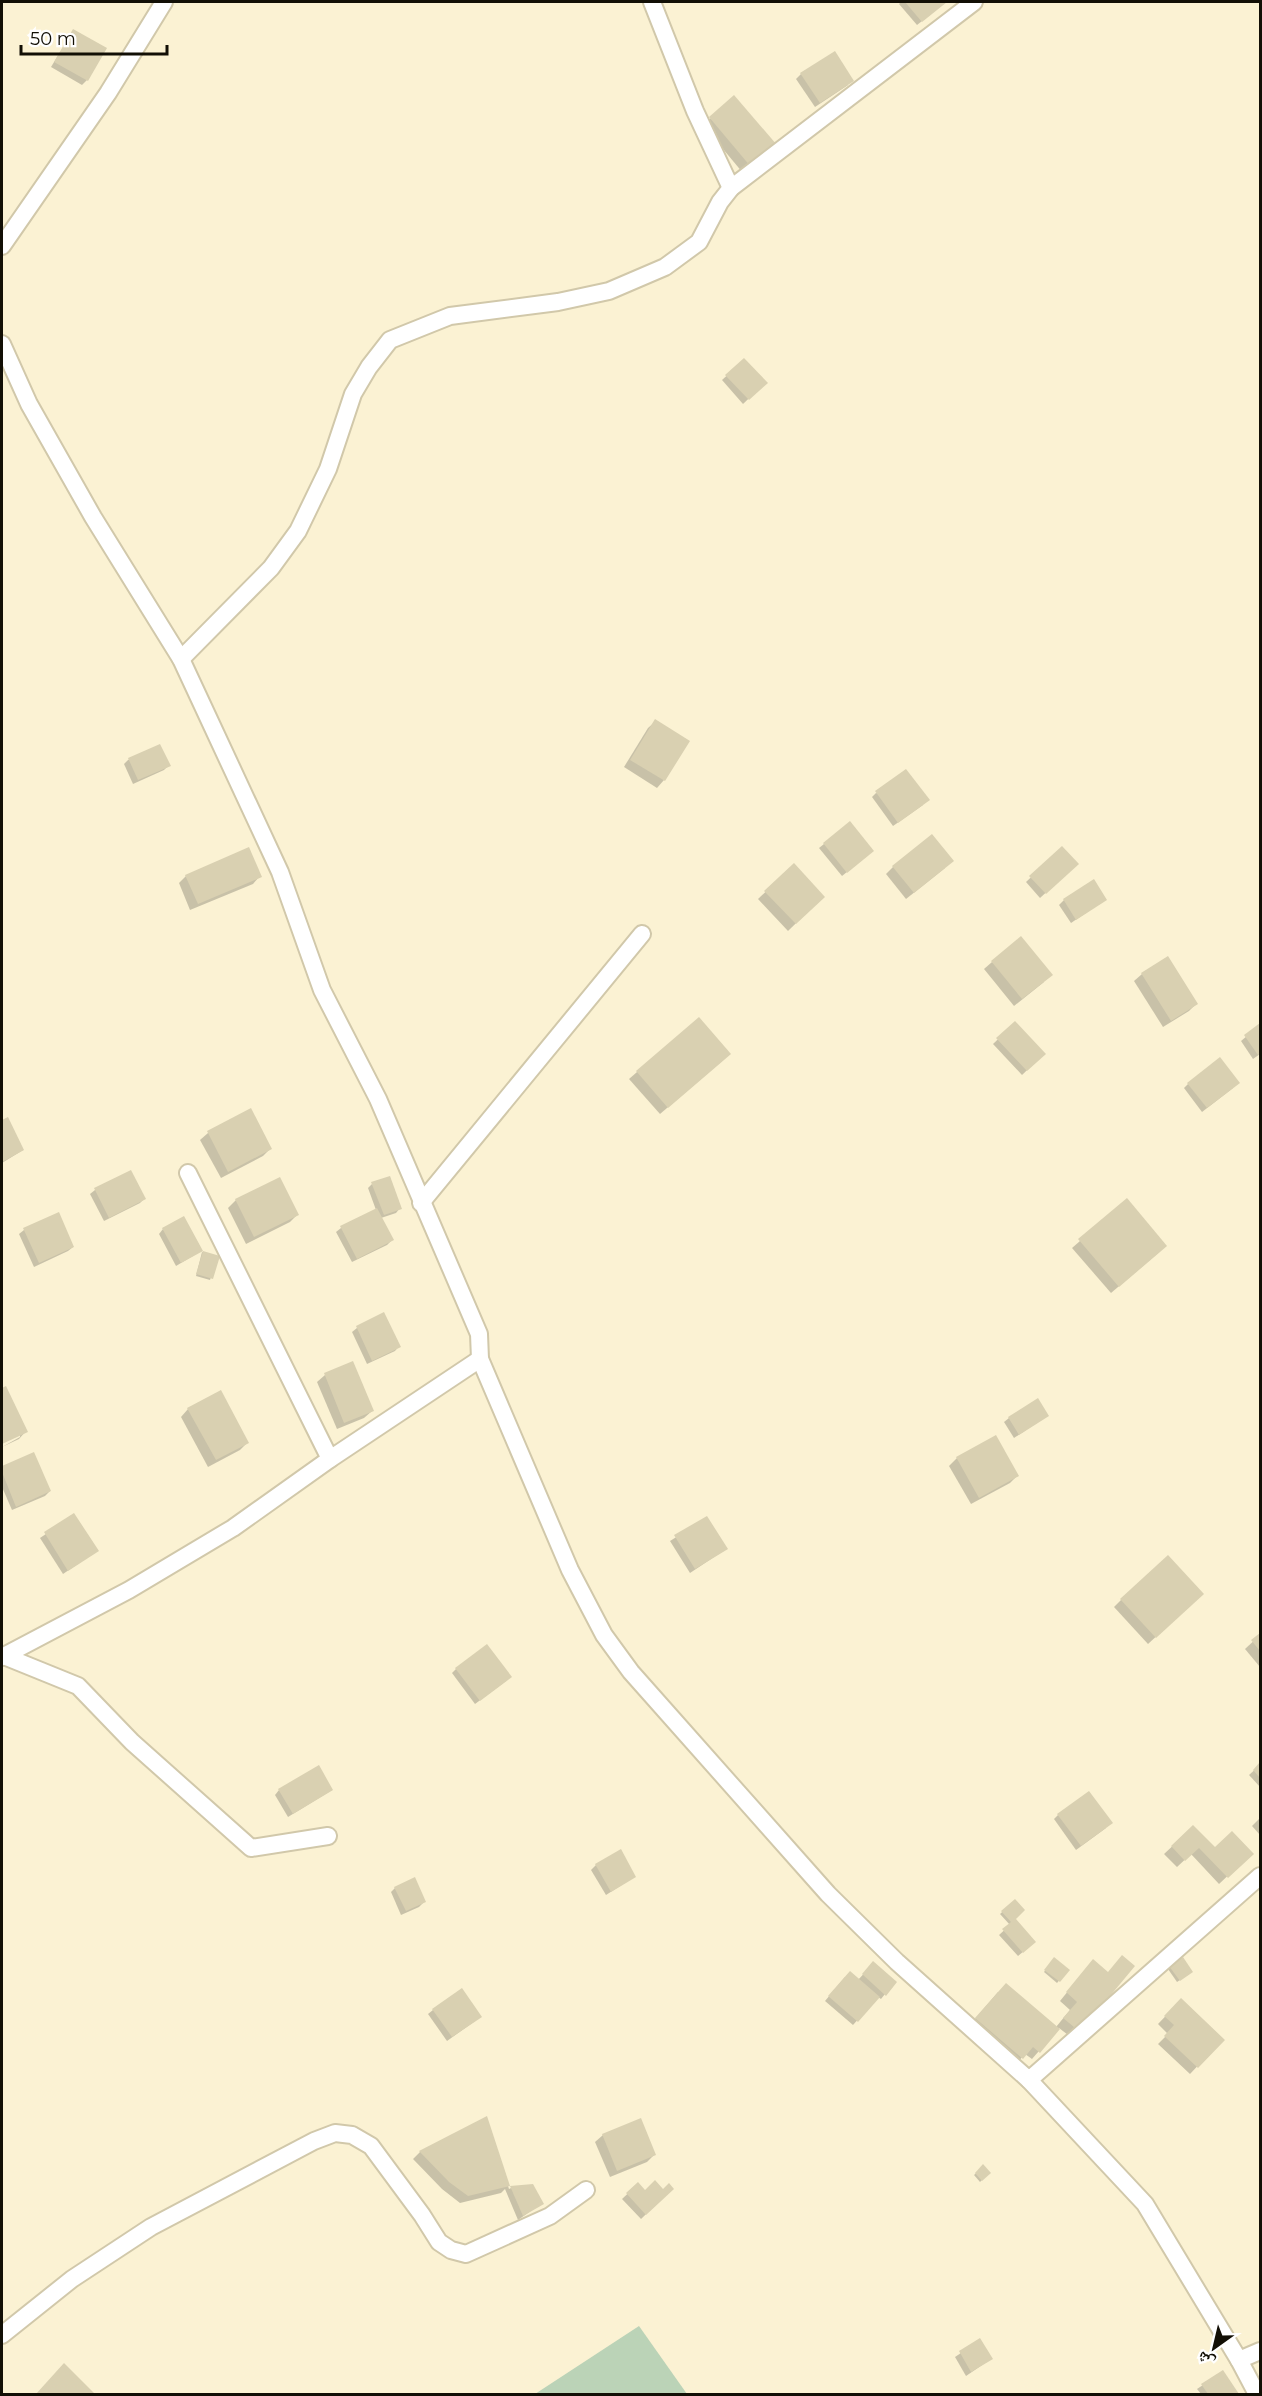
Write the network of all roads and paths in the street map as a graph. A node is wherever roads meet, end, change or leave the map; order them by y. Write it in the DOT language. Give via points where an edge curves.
graph roads {
  1 [pos="164,2"];
  2 [pos="652,2"];
  3 [pos="974,2"];
  4 [pos="731,188"];
  5 [pos="2,246"];
  6 [pos="2,344"];
  7 [pos="181,659"];
  8 [pos="642,934"];
  9 [pos="188,1173"];
  10 [pos="422,1203"];
  11 [pos="480,1359"];
  12 [pos="330,1459"];
  13 [pos="2,1657"];
  14 [pos="328,1836"];
  15 [pos="1260,1876"];
  16 [pos="1029,2080"];
  17 [pos="586,2190"];
  18 [pos="2,2336"];
  19 [pos="1260,2351"];
  20 [pos="1239,2360"];
  21 [pos="1257,2394"];
  1 -- 5 [label="street" via="108,93"];
  2 -- 4 [label="street" via="695,111"];
  3 -- 4 [label="street"];
  4 -- 7 [label="street" via="699,242 665,267 609,291 450,316 390,340 353,394 328,470 298,531 271,568"];
  6 -- 7 [label="street" via="29,404 93,517"];
  7 -- 10 [label="street" via="280,872 322,990 378,1099"];
  8 -- 10 [label="street"];
  9 -- 12 [label="street"];
  10 -- 11 [label="street" via="478,1334"];
  11 -- 12 [label="street"];
  11 -- 16 [label="street" via="570,1570 604,1635 631,1672 828,1894 897,1962"];
  12 -- 13 [label="street" via="223,1534 129,1590"];
  13 -- 14 [label="street" via="78,1686 132,1742 251,1848"];
  15 -- 16 [label="street"];
  16 -- 20 [label="street" via="1145,2204"];
  17 -- 18 [label="street" via="550,2216 466,2254 439,2242 371,2146 352,2135 335,2133 151,2228 72,2279"];
  19 -- 20 [label="street"];
  20 -- 21 [label="street"];
}
